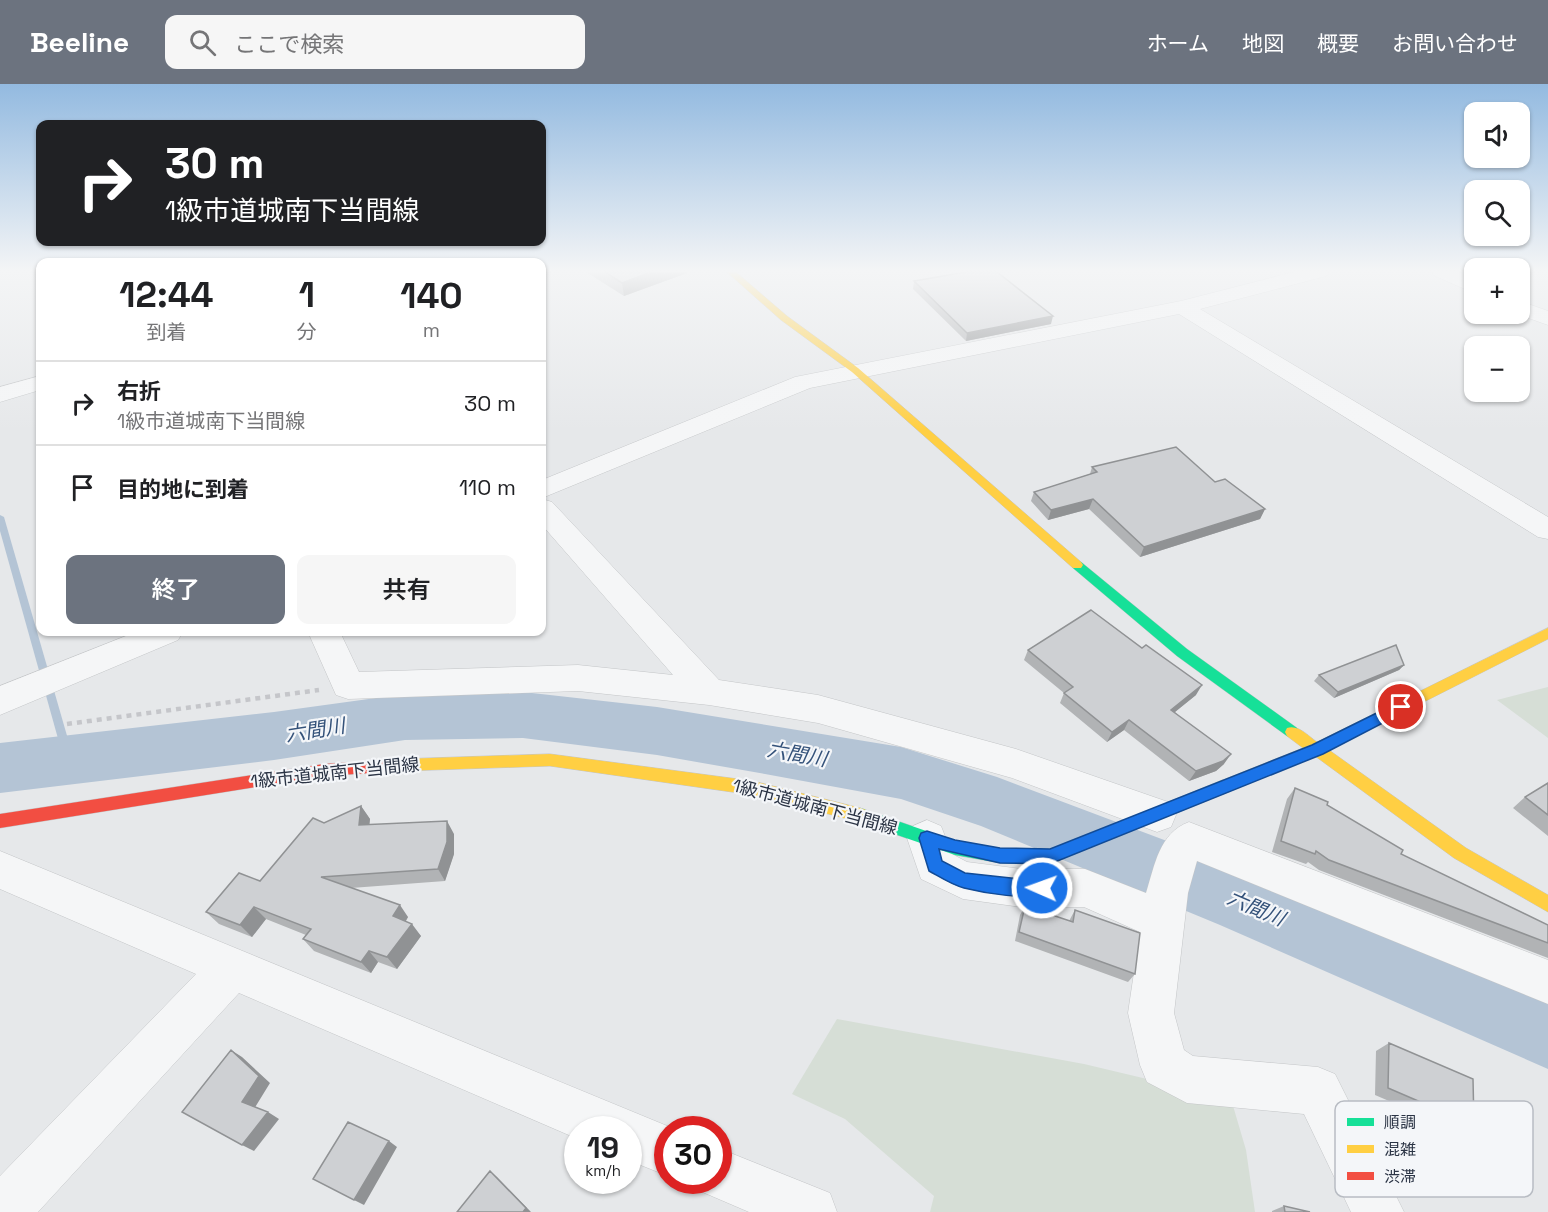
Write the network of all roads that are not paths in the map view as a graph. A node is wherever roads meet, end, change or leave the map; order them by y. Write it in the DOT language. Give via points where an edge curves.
graph roads {
  1 [pos="793,325"];
  2 [pos="1094,325"];
  3 [pos="1209,325"];
  4 [pos="855,370"];
  5 [pos="36,384"];
  6 [pos="0,395"];
  7 [pos="546,488"];
  8 [pos="546,512"];
  9 [pos="1548,530"];
  10 [pos="1548,633"];
  11 [pos="157,636"];
  12 [pos="326,636"];
  13 [pos="26,690"];
  14 [pos="709,692"];
  15 [pos="1317,749"];
  16 [pos="1148,819"];
  17 [pos="0,821"];
  18 [pos="927,838"];
  19 [pos="0,870"];
  20 [pos="1169,890"];
  21 [pos="1548,904"];
  22 [pos="233,967"];
  23 [pos="1548,982"];
  24 [pos="583,1116"];
  25 [pos="1335,1125"];
  26 [pos="732,1179"];
  27 [pos="1371,1197"];
  28 [pos="2,1212"];
  29 [pos="811,1212"];
  30 [pos="1378,1212"];
  1 -- 4 [label="street"];
  2 -- 4 [label="street"];
  3 -- 9 [label="street"];
  4 -- 7 [label="street" via="803,382"];
  4 -- 15 [label="street" via="1140,621 1220,684"];
  5 -- 6 [label="street"];
  8 -- 14 [label="street"];
  10 -- 15 [label="street, 1級市道城南下当間線"];
  11 -- 13 [label="street"];
  12 -- 14 [label="street" via="348,686 578,678"];
  14 -- 16 [label="street" via="818,709 1004,761"];
  15 -- 16 [label="street, 1級市道城南下当間線"];
  15 -- 21 [label="street" via="1460,853"];
  16 -- 18 [label="street, 1級市道城南下当間線" via="1050,857 1000,856 955,848"];
  17 -- 18 [label="street, 1級市道城南下当間線" via="324,770 454,761 550,760 753,788 868,817"];
  18 -- 20 [label="street" via="935,866 963,880 1021,888"];
  19 -- 22 [label="street"];
  20 -- 23 [label="street" via="1189,840"];
  20 -- 25 [label="street" via="1151,1012 1164,1065 1187,1079 1318,1091"];
  22 -- 24 [label="street"];
  22 -- 28 [label="street"];
  26 -- 29 [label="street"];
  27 -- 30 [label="street"];
}
